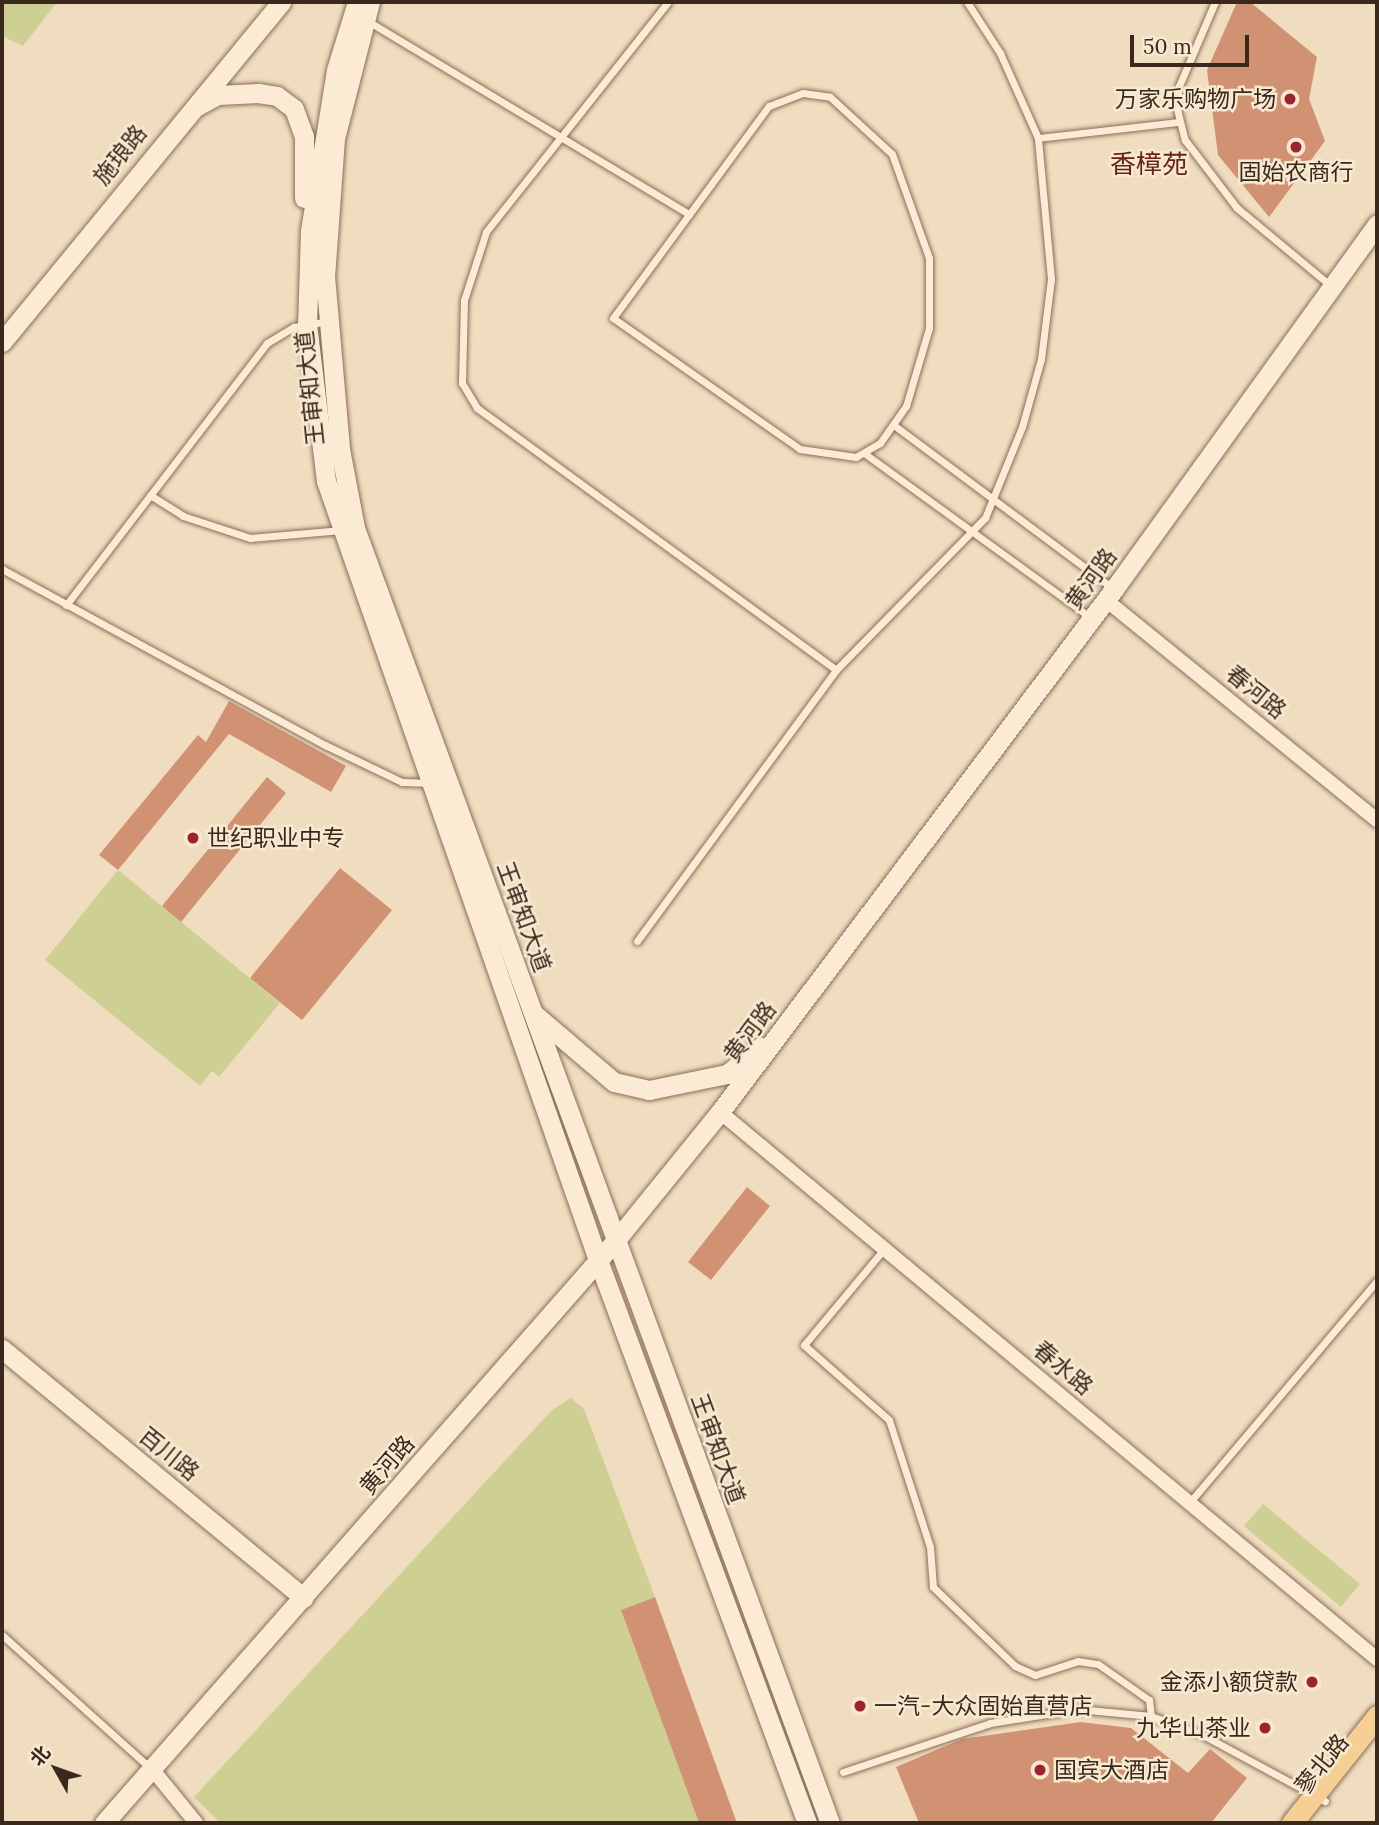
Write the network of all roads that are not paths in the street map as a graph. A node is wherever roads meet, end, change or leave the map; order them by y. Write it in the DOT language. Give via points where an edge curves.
graph roads {
  1 [pos="270,2"];
  2 [pos="281,2"];
  3 [pos="357,2"];
  4 [pos="668,2"];
  5 [pos="967,2"];
  6 [pos="1215,2"];
  7 [pos="368,11"];
  8 [pos="187,112"];
  9 [pos="1178,122"];
  10 [pos="564,136"];
  11 [pos="1038,138"];
  12 [pos="689,214"];
  13 [pos="1377,224"];
  14 [pos="310,231"];
  15 [pos="325,276"];
  16 [pos="1332,287"];
  17 [pos="328,321"];
  18 [pos="307,324"];
  19 [pos="2,331"];
  20 [pos="2,342"];
  21 [pos="895,426"];
  22 [pos="864,453"];
  23 [pos="150,495"];
  24 [pos="994,500"];
  25 [pos="347,529"];
  26 [pos="973,532"];
  27 [pos="2,569"];
  28 [pos="1110,594"];
  29 [pos="66,605"];
  30 [pos="1092,618"];
  31 [pos="836,670"];
  32 [pos="441,784"];
  33 [pos="1377,820"];
  34 [pos="637,941"];
  35 [pos="533,1013"];
  36 [pos="785,1026"];
  37 [pos="720,1112"];
  38 [pos="616,1240"];
  39 [pos="884,1248"];
  40 [pos="598,1260"];
  41 [pos="1377,1281"];
  42 [pos="2,1349"];
  43 [pos="1189,1503"];
  44 [pos="304,1598"];
  45 [pos="2,1635"];
  46 [pos="1377,1659"];
  47 [pos="1151,1716"];
  48 [pos="1377,1716"];
  49 [pos="1377,1738"];
  50 [pos="153,1770"];
  51 [pos="843,1772"];
  52 [pos="1320,1798"];
  53 [pos="104,1823"];
  54 [pos="196,1823"];
  55 [pos="807,1823"];
  56 [pos="830,1823"];
  57 [pos="1292,1823"];
  58 [pos="1307,1823"];
  1 -- 19 [label="main road, 施琅路"];
  2 -- 8 [label="main road, 施琅路"];
  3 -- 14 [label="main road" via="336,70"];
  4 -- 10 [label="lane"];
  5 -- 11 [label="lane" via="1000,53"];
  6 -- 9 [label="lane" via="1180,86"];
  7 -- 10 [label="lane"];
  7 -- 15 [label="main road, 王审知大道" via="335,138"];
  8 -- 14 [label="main road" via="218,95 239,94 278,96 294,109 304,137"];
  8 -- 20 [label="main road, 施琅路"];
  9 -- 11 [label="lane"];
  9 -- 16 [label="lane" via="1211,179"];
  10 -- 12 [label="lane"];
  10 -- 31 [label="lane" via="485,232 464,300 462,383 477,408"];
  11 -- 24 [label="lane" via="1051,279 1041,359"];
  12 -- 21 [label="lane" via="769,106 803,93 830,96 854,113 892,154 929,258 929,328"];
  12 -- 22 [label="lane" via="613,318 800,449 827,457"];
  13 -- 16 [label="main road, 黄河路"];
  14 -- 15 [label="main road"];
  14 -- 18 [label="main road"];
  15 -- 17 [label="main road, 王审知大道"];
  16 -- 28 [label="main road, 黄河路"];
  17 -- 18 [label="lane"];
  17 -- 25 [label="main road, 王审知大道"];
  18 -- 23 [label="lane" via="267,344"];
  18 -- 25 [label="main road" via="326,481"];
  21 -- 22 [label="lane"];
  21 -- 24 [label="lane"];
  22 -- 26 [label="lane"];
  23 -- 25 [label="lane" via="183,516 250,538"];
  23 -- 29 [label="lane"];
  24 -- 26 [label="lane"];
  24 -- 28 [label="lane"];
  25 -- 32 [label="main road, 王审知大道"];
  26 -- 30 [label="lane"];
  26 -- 31 [label="lane" via="888,610"];
  27 -- 29 [label="lane"];
  28 -- 30 [label="main road, 黄河路"];
  28 -- 33 [label="street, 春河路"];
  29 -- 32 [label="lane" via="378,771 402,782"];
  30 -- 36 [label="main road, 黄河路"];
  31 -- 34 [label="lane"];
  32 -- 35 [label="main road, 王审知大道"];
  32 -- 40 [label="main road"];
  35 -- 36 [label="main road" via="614,1082 649,1090 687,1087 727,1074"];
  35 -- 38 [label="main road, 王审知大道"];
  36 -- 37 [label="main road, 黄河路"];
  37 -- 38 [label="main road, 黄河路"];
  37 -- 39 [label="street, 春水路"];
  38 -- 40 [label="main road, 黄河路"];
  38 -- 56 [label="main road, 王审知大道"];
  39 -- 43 [label="street, 春水路"];
  39 -- 47 [label="lane" via="804,1345 889,1420 930,1547 933,1587 1015,1666 1035,1675 1078,1661 1098,1664 1149,1700"];
  40 -- 44 [label="main road, 黄河路"];
  40 -- 55 [label="main road"];
  41 -- 43 [label="lane"];
  42 -- 44 [label="main road, 百川路"];
  43 -- 46 [label="street, 春水路"];
  44 -- 50 [label="main road, 黄河路"];
  45 -- 50 [label="lane"];
  47 -- 51 [label="lane" via="1038,1712"];
  47 -- 52 [label="lane" via="1214,1740"];
  48 -- 52 [label="main road"];
  49 -- 52 [label="main road, 蓼北路"];
  50 -- 53 [label="main road, 黄河路"];
  50 -- 54 [label="street"];
  52 -- 57 [label="main road"];
  52 -- 58 [label="main road, 蓼北路"];
}
